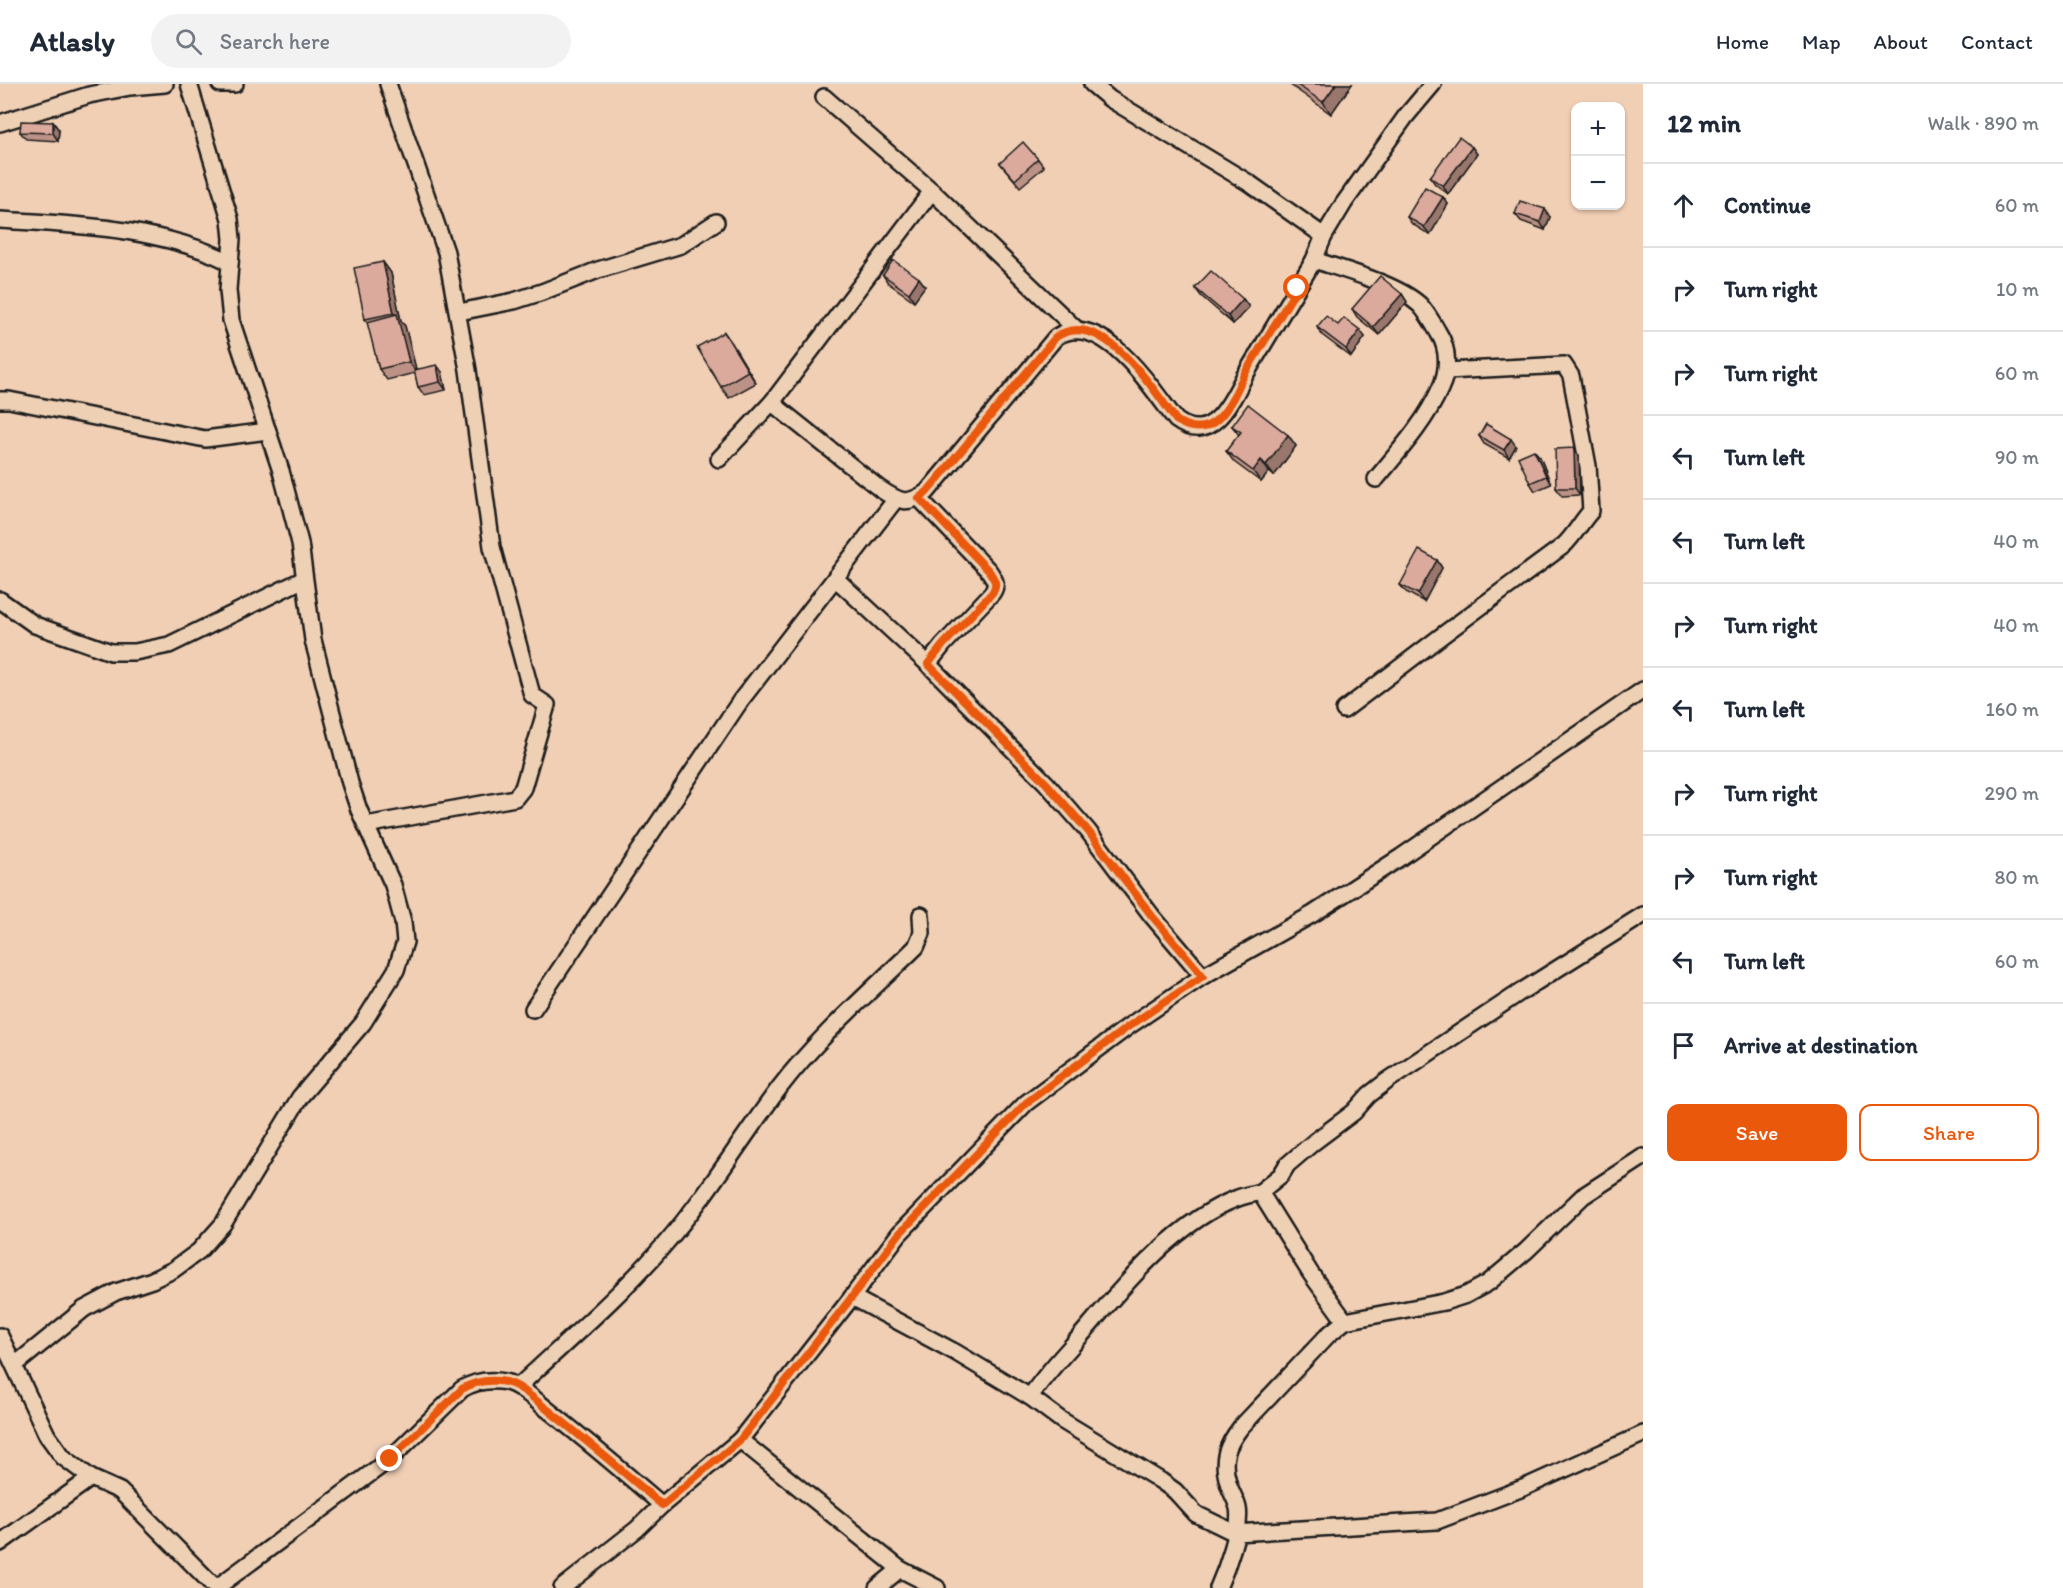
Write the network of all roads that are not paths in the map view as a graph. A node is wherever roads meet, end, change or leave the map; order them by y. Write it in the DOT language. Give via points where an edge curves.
graph roads {
  1 [pos="165,84"];
  2 [pos="189,84"];
  3 [pos="220,84"];
  4 [pos="235,84"];
  5 [pos="388,84"];
  6 [pos="1092,84"];
  7 [pos="1433,84"];
  8 [pos="824,97"];
  9 [pos="0,123"];
  10 [pos="932,190"];
  11 [pos="0,220"];
  12 [pos="716,222"];
  13 [pos="1324,236"];
  14 [pos="1314,260"];
  15 [pos="230,262"];
  16 [pos="459,312"];
  17 [pos="1076,329"];
  18 [pos="1446,371"];
  19 [pos="0,400"];
  20 [pos="773,401"];
  21 [pos="268,431"];
  22 [pos="719,459"];
  23 [pos="1376,479"];
  24 [pos="919,498"];
  25 [pos="896,499"];
  26 [pos="835,578"];
  27 [pos="304,579"];
  28 [pos="0,600"];
  29 [pos="928,664"];
  30 [pos="1643,690"];
  31 [pos="1344,710"];
  32 [pos="366,825"];
  33 [pos="921,915"];
  34 [pos="1643,915"];
  35 [pos="1203,976"];
  36 [pos="533,1010"];
  37 [pos="1643,1156"];
  38 [pos="1260,1192"];
  39 [pos="852,1297"];
  40 [pos="1345,1322"];
  41 [pos="0,1336"];
  42 [pos="15,1365"];
  43 [pos="518,1388"];
  44 [pos="1030,1397"];
  45 [pos="1643,1434"];
  46 [pos="740,1440"];
  47 [pos="91,1478"];
  48 [pos="662,1505"];
  49 [pos="1235,1533"];
  50 [pos="0,1543"];
  51 [pos="900,1569"];
  52 [pos="216,1588"];
  53 [pos="562,1588"];
  54 [pos="878,1588"];
  55 [pos="937,1588"];
  56 [pos="1218,1588"];
  1 -- 9 [label="street" via="89,95"];
  2 -- 15 [label="street" via="230,219"];
  3 -- 4 [label="street"];
  5 -- 16 [label="street" via="446,252"];
  6 -- 13 [label="street" via="1110,99 1249,183"];
  7 -- 13 [label="street" via="1406,116"];
  8 -- 10 [label="street"];
  10 -- 17 [label="street"];
  10 -- 20 [label="street"];
  11 -- 15 [label="street" via="131,232 195,247"];
  12 -- 16 [label="street" via="681,245 514,301"];
  13 -- 14 [label="street"];
  14 -- 17 [label="street" via="1228,405 1213,423 1204,426 1193,428 1176,420 1132,364 1102,337"];
  14 -- 18 [label="street" via="1362,276 1419,304 1442,337"];
  15 -- 21 [label="street" via="231,320"];
  16 -- 32 [label="street" via="492,547 532,695 547,705 523,788 515,798"];
  17 -- 24 [label="street" via="1065,330 1056,337"];
  18 -- 23 [label="street" via="1419,426"];
  18 -- 31 [label="street" via="1564,365 1571,376 1588,466 1591,511 1563,546"];
  19 -- 21 [label="street" via="205,439"];
  20 -- 22 [label="street"];
  20 -- 25 [label="street"];
  21 -- 27 [label="street" via="300,543"];
  24 -- 25 [label="street"];
  24 -- 29 [label="street" via="996,581 992,593"];
  25 -- 26 [label="street"];
  26 -- 29 [label="street"];
  26 -- 36 [label="street" via="741,700"];
  27 -- 28 [label="street" via="169,645 135,652 111,652 35,625"];
  27 -- 32 [label="street" via="316,651 350,783"];
  29 -- 35 [label="street" via="1046,783"];
  30 -- 35 [label="street" via="1313,914"];
  32 -- 42 [label="street" via="393,885 405,942 396,970 363,1023 300,1097 223,1224 199,1251 173,1270 84,1309"];
  33 -- 43 [label="street" via="922,933 916,947 781,1086 665,1244"];
  34 -- 38 [label="street" via="1386,1082"];
  35 -- 39 [label="street" via="1026,1103 899,1234"];
  37 -- 40 [label="street" via="1583,1196 1488,1283 1444,1302"];
  38 -- 40 [label="street"];
  38 -- 44 [label="street" via="1238,1197 1204,1215 1167,1243 1106,1305"];
  39 -- 44 [label="street"];
  39 -- 46 [label="street"];
  40 -- 49 [label="street" via="1229,1442 1228,1483 1239,1510"];
  41 -- 42 [label="street"];
  42 -- 47 [label="street" via="47,1435 63,1456"];
  43 -- 48 [label="street"];
  43 -- 52 [label="street" via="491,1380 462,1389 390,1459"];
  44 -- 49 [label="street" via="1161,1480 1196,1514"];
  45 -- 49 [label="street" via="1523,1488 1437,1521"];
  46 -- 48 [label="street"];
  46 -- 51 [label="street"];
  47 -- 50 [label="street"];
  47 -- 52 [label="street" via="120,1491"];
  48 -- 53 [label="street"];
  49 -- 56 [label="street"];
  51 -- 54 [label="street"];
  51 -- 55 [label="street"];
}
